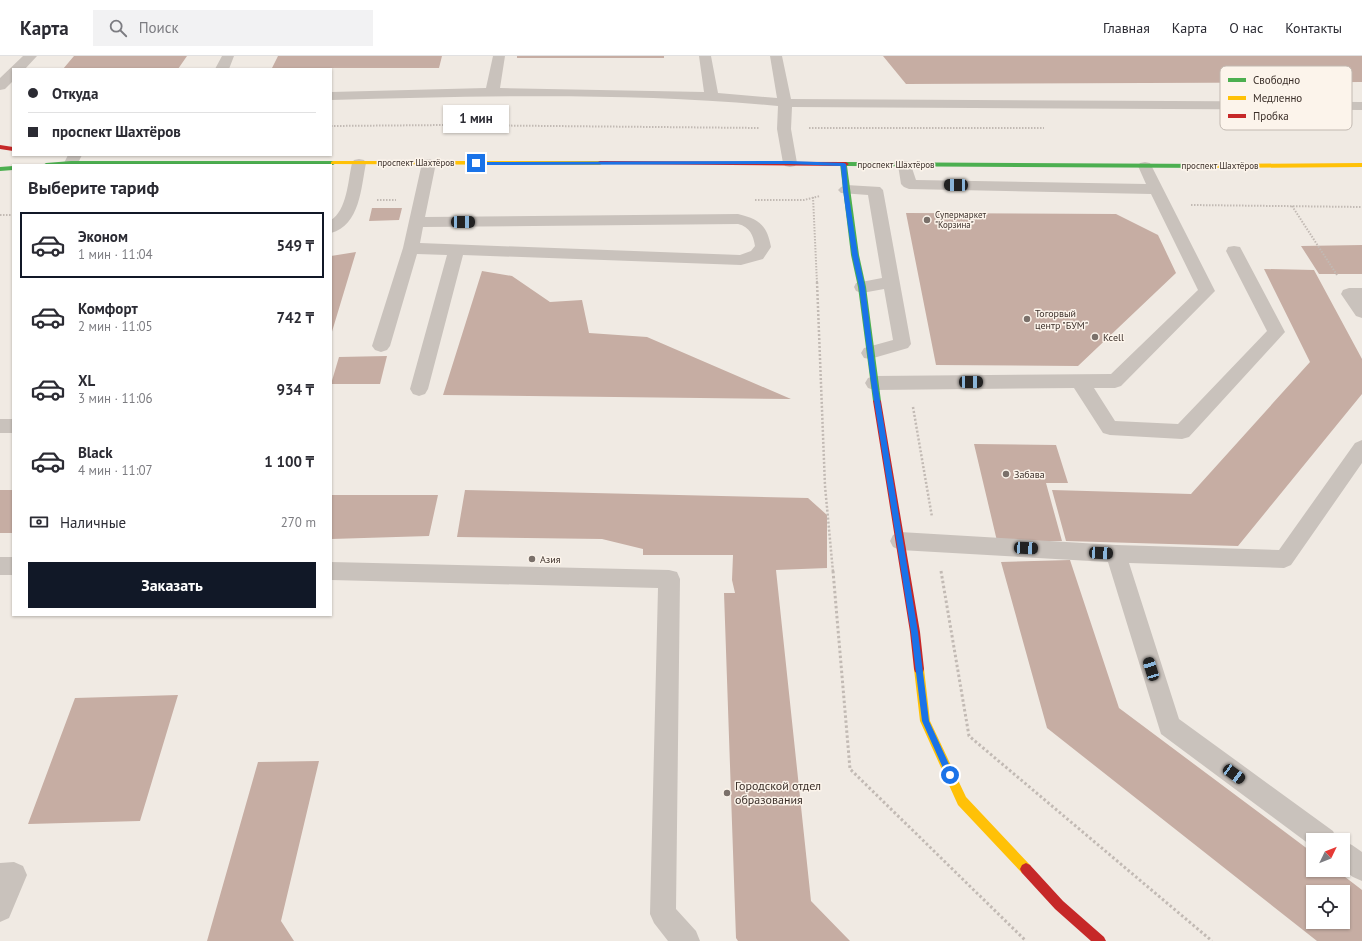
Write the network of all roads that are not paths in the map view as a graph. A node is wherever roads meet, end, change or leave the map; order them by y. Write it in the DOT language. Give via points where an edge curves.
graph roads {
  1 [pos="31,56"];
  2 [pos="228,56"];
  3 [pos="499,56"];
  4 [pos="705,56"];
  5 [pos="776,56"];
  6 [pos="18,68"];
  7 [pos="222,68"];
  8 [pos="12,74"];
  9 [pos="0,86"];
  10 [pos="492,92"];
  11 [pos="332,96"];
  12 [pos="712,96"];
  13 [pos="785,103"];
  14 [pos="1220,105"];
  15 [pos="1352,106"];
  16 [pos="1362,106"];
  17 [pos="0,147"];
  18 [pos="12,149"];
  19 [pos="46,161"];
  20 [pos="72,161"];
  21 [pos="359,163"];
  22 [pos="429,163"];
  23 [pos="790,163"];
  24 [pos="273,164"];
  25 [pos="844,164"];
  26 [pos="906,165"];
  27 [pos="1362,165"];
  28 [pos="1145,166"];
  29 [pos="12,168"];
  30 [pos="0,169"];
  31 [pos="846,190"];
  32 [pos="1160,197"];
  33 [pos="417,222"];
  34 [pos="332,227"];
  35 [pos="411,248"];
  36 [pos="456,250"];
  37 [pos="1234,251"];
  38 [pos="891,282"];
  39 [pos="862,287"];
  40 [pos="1356,294"];
  41 [pos="1362,312"];
  42 [pos="381,346"];
  43 [pos="870,353"];
  44 [pos="874,382"];
  45 [pos="1080,382"];
  46 [pos="419,390"];
  47 [pos="0,426"];
  48 [pos="12,426"];
  49 [pos="1362,448"];
  50 [pos="900,541"];
  51 [pos="1116,554"];
  52 [pos="0,566"];
  53 [pos="12,566"];
  54 [pos="332,571"];
  55 [pos="1314,833"];
  56 [pos="1350,859"];
  57 [pos="1362,868"];
  58 [pos="0,876"];
  59 [pos="0,909"];
  60 [pos="686,941"];
  61 [pos="1100,941"];
  1 -- 6 [label="lane"];
  2 -- 7 [label="lane"];
  3 -- 10 [label="lane"];
  4 -- 12 [label="lane"];
  5 -- 13 [label="lane"];
  8 -- 9 [label="lane"];
  10 -- 11 [label="lane"];
  10 -- 12 [label="lane"];
  12 -- 13 [label="lane"];
  13 -- 14 [label="lane"];
  13 -- 23 [label="lane" via="784,128"];
  15 -- 16 [label="lane"];
  17 -- 18 [label="street"];
  19 -- 20 [label="street, проспект Шахтёров"];
  20 -- 24 [label="street, проспект Шахтёров"];
  21 -- 22 [label="street, проспект Шахтёров"];
  21 -- 24 [label="street, проспект Шахтёров"];
  21 -- 34 [label="lane" via="345,218"];
  22 -- 23 [label="street, проспект Шахтёров"];
  22 -- 33 [label="lane"];
  23 -- 25 [label="street, проспект Шахтёров"];
  25 -- 26 [label="street, проспект Шахтёров"];
  25 -- 31 [label="street"];
  26 -- 28 [label="street, проспект Шахтёров"];
  26 -- 32 [label="lane" via="909,184"];
  27 -- 28 [label="street, проспект Шахтёров"];
  28 -- 32 [label="lane"];
  29 -- 30 [label="street"];
  31 -- 38 [label="lane" via="875,190"];
  31 -- 39 [label="street"];
  32 -- 45 [label="lane" via="1207,292 1115,382"];
  33 -- 35 [label="lane"];
  33 -- 36 [label="lane" via="738,219 747,220 754,225 761,233 763,247 757,255 741,260"];
  35 -- 36 [label="lane"];
  35 -- 42 [label="lane"];
  36 -- 46 [label="lane"];
  37 -- 45 [label="lane" via="1276,332 1182,432 1110,428"];
  38 -- 39 [label="lane"];
  38 -- 43 [label="lane" via="902,344"];
  39 -- 43 [label="street"];
  40 -- 41 [label="lane"];
  43 -- 44 [label="street"];
  44 -- 45 [label="lane"];
  44 -- 50 [label="street"];
  47 -- 48 [label="lane"];
  49 -- 51 [label="lane" via="1284,559"];
  50 -- 51 [label="lane"];
  50 -- 61 [label="street" via="915,632 925,721 962,801 1059,905"];
  51 -- 55 [label="lane" via="1169,726"];
  52 -- 53 [label="lane"];
  54 -- 60 [label="lane" via="669,579 663,914"];
  56 -- 57 [label="lane"];
  58 -- 59 [label="lane" via="14,875"];
}
